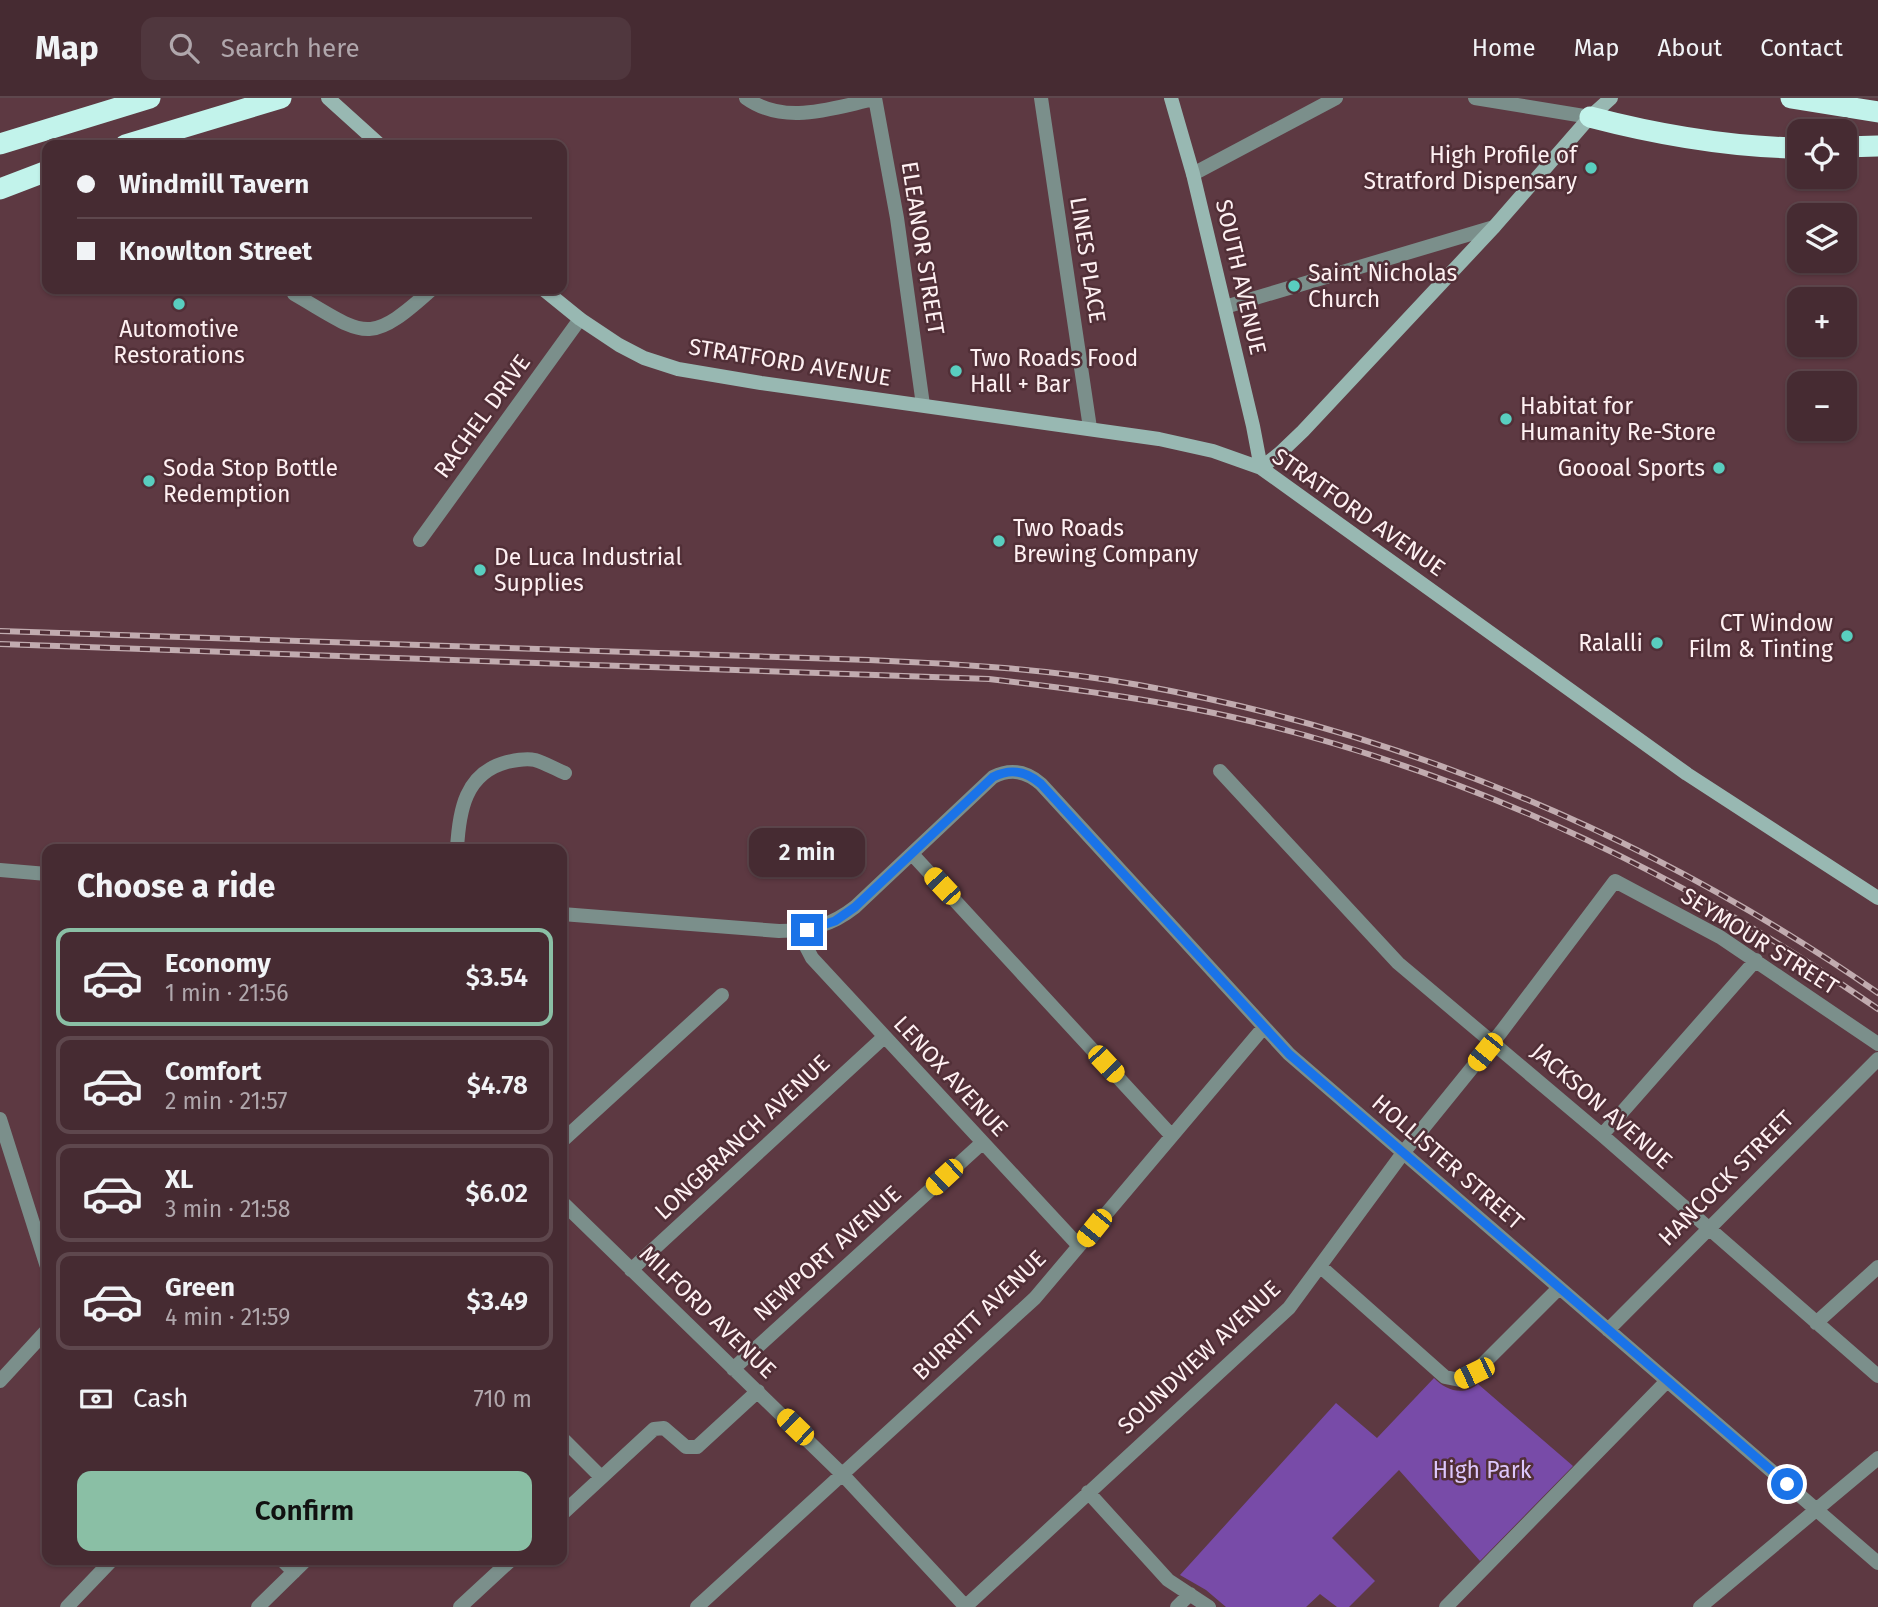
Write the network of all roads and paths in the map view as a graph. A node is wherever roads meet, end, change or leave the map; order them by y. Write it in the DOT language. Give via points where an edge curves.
graph roads {
  1 [pos="150,98"];
  2 [pos="281,98"];
  3 [pos="328,98"];
  4 [pos="747,98"];
  5 [pos="875,98"];
  6 [pos="1041,98"];
  7 [pos="1171,98"];
  8 [pos="1336,98"];
  9 [pos="1475,98"];
  10 [pos="1611,98"];
  11 [pos="1791,98"];
  12 [pos="1878,112"];
  13 [pos="1590,117"];
  14 [pos="81,119"];
  15 [pos="0,136"];
  16 [pos="142,140"];
  17 [pos="374,140"];
  18 [pos="0,144"];
  19 [pos="1878,146"];
  20 [pos="1787,147"];
  21 [pos="1857,147"];
  22 [pos="42,171"];
  23 [pos="42,172"];
  24 [pos="1193,174"];
  25 [pos="0,183"];
  26 [pos="0,189"];
  27 [pos="1493,227"];
  28 [pos="294,294"];
  29 [pos="426,294"];
  30 [pos="549,294"];
  31 [pos="1225,307"];
  32 [pos="580,319"];
  33 [pos="923,405"];
  34 [pos="1090,428"];
  35 [pos="1261,468"];
  36 [pos="420,540"];
  37 [pos="1220,771"];
  38 [pos="565,773"];
  39 [pos="458,844"];
  40 [pos="912,854"];
  41 [pos="0,870"];
  42 [pos="42,874"];
  43 [pos="1615,881"];
  44 [pos="1878,898"];
  45 [pos="567,914"];
  46 [pos="798,931"];
  47 [pos="1756,960"];
  48 [pos="722,995"];
  49 [pos="1264,1027"];
  50 [pos="884,1037"];
  51 [pos="1493,1042"];
  52 [pos="1878,1044"];
  53 [pos="1878,1059"];
  54 [pos="0,1119"];
  55 [pos="1171,1135"];
  56 [pos="1602,1135"];
  57 [pos="567,1136"];
  58 [pos="982,1143"];
  59 [pos="1403,1153"];
  60 [pos="567,1207"];
  61 [pos="1708,1228"];
  62 [pos="1079,1247"];
  63 [pos="42,1251"];
  64 [pos="1321,1267"];
  65 [pos="1878,1267"];
  66 [pos="631,1270"];
  67 [pos="1559,1288"];
  68 [pos="1816,1323"];
  69 [pos="1608,1330"];
  70 [pos="42,1335"];
  71 [pos="733,1369"];
  72 [pos="1878,1376"];
  73 [pos="0,1381"];
  74 [pos="1667,1381"];
  75 [pos="758,1391"];
  76 [pos="567,1443"];
  77 [pos="1878,1458"];
  78 [pos="844,1475"];
  79 [pos="601,1477"];
  80 [pos="1088,1492"];
  81 [pos="567,1509"];
  82 [pos="1816,1509"];
  83 [pos="1878,1563"];
  84 [pos="107,1565"];
  85 [pos="287,1565"];
  86 [pos="301,1565"];
  87 [pos="506,1565"];
  88 [pos="294,1572"];
  89 [pos="1190,1594"];
  90 [pos="67,1607"];
  91 [pos="258,1607"];
  92 [pos="460,1607"];
  93 [pos="697,1607"];
  94 [pos="965,1607"];
  95 [pos="1177,1607"];
  96 [pos="1209,1607"];
  97 [pos="1446,1607"];
  98 [pos="1700,1607"];
  1 -- 14 [label="highway"];
  2 -- 16 [label="highway"];
  3 -- 17 [label="main road"];
  4 -- 5 [label="street" via="779,114"];
  5 -- 33 [label="street, ELEANOR STREET"];
  6 -- 34 [label="street, LINES PLACE"];
  7 -- 24 [label="main road, SOUTH AVENUE"];
  8 -- 24 [label="street"];
  9 -- 13 [label="street"];
  10 -- 13 [label="main road"];
  11 -- 12 [label="highway"];
  13 -- 20 [label="highway" via="1646,132"];
  13 -- 27 [label="main road"];
  14 -- 15 [label="highway"];
  14 -- 18 [label="highway"];
  19 -- 21 [label="highway"];
  22 -- 25 [label="highway"];
  23 -- 26 [label="highway"];
  24 -- 31 [label="main road, SOUTH AVENUE"];
  27 -- 31 [label="street"];
  27 -- 35 [label="main road" via="1303,431"];
  28 -- 29 [label="street" via="359,330 381,328"];
  30 -- 32 [label="main road, STRATFORD AVENUE"];
  31 -- 35 [label="main road, SOUTH AVENUE"];
  32 -- 33 [label="main road, STRATFORD AVENUE" via="633,352 678,369"];
  32 -- 36 [label="street, RACHEL DRIVE"];
  33 -- 34 [label="main road, STRATFORD AVENUE"];
  34 -- 35 [label="main road, STRATFORD AVENUE" via="1196,447"];
  35 -- 44 [label="main road, STRATFORD AVENUE" via="1659,754"];
  37 -- 51 [label="street, JACKSON AVENUE" via="1398,963"];
  38 -- 39 [label="street" via="529,760 500,764 485,772 463,803"];
  40 -- 46 [label="street" via="842,917"];
  40 -- 49 [label="street, HOLLISTER STREET" via="986,782 1001,773 1027,774"];
  40 -- 55 [label="street"];
  41 -- 42 [label="street"];
  43 -- 47 [label="street, SEYMOUR STREET"];
  43 -- 51 [label="street, SOUNDVIEW AVENUE"];
  45 -- 46 [label="street"];
  46 -- 50 [label="street, LENOX AVENUE" via="813,958"];
  47 -- 52 [label="street, SEYMOUR STREET"];
  47 -- 56 [label="street"];
  48 -- 57 [label="street"];
  49 -- 55 [label="street, BURRITT AVENUE"];
  49 -- 59 [label="street, HOLLISTER STREET"];
  50 -- 58 [label="street, LENOX AVENUE"];
  50 -- 66 [label="street, LONGBRANCH AVENUE"];
  51 -- 56 [label="street, JACKSON AVENUE"];
  51 -- 59 [label="street, SOUNDVIEW AVENUE"];
  53 -- 61 [label="street, HANCOCK STREET"];
  54 -- 63 [label="street"];
  55 -- 62 [label="street, BURRITT AVENUE"];
  56 -- 61 [label="street, JACKSON AVENUE"];
  58 -- 62 [label="street, LENOX AVENUE"];
  58 -- 71 [label="street, NEWPORT AVENUE"];
  59 -- 64 [label="street, SOUNDVIEW AVENUE"];
  59 -- 67 [label="street, HOLLISTER STREET"];
  60 -- 66 [label="street, MILFORD AVENUE"];
  61 -- 68 [label="street, JACKSON AVENUE"];
  61 -- 69 [label="street, HANCOCK STREET"];
  62 -- 78 [label="street, BURRITT AVENUE" via="1035,1298"];
  64 -- 67 [label="street" via="1444,1377 1460,1380 1474,1373"];
  64 -- 80 [label="street, SOUNDVIEW AVENUE" via="1289,1308"];
  65 -- 68 [label="street"];
  66 -- 71 [label="street, MILFORD AVENUE"];
  67 -- 69 [label="street, HOLLISTER STREET"];
  68 -- 72 [label="street, JACKSON AVENUE"];
  69 -- 74 [label="street, HOLLISTER STREET"];
  70 -- 73 [label="street"];
  71 -- 75 [label="street, MILFORD AVENUE"];
  74 -- 82 [label="street, HOLLISTER STREET"];
  74 -- 97 [label="street"];
  75 -- 78 [label="street, MILFORD AVENUE"];
  75 -- 79 [label="street" via="698,1447 686,1447 668,1431 657,1428"];
  76 -- 79 [label="street"];
  77 -- 82 [label="street"];
  78 -- 93 [label="street, BURRITT AVENUE"];
  78 -- 94 [label="street, MILFORD AVENUE"];
  79 -- 81 [label="street"];
  80 -- 89 [label="street" via="1168,1580"];
  80 -- 94 [label="street, SOUNDVIEW AVENUE"];
  82 -- 83 [label="street, HOLLISTER STREET"];
  82 -- 98 [label="street"];
  84 -- 90 [label="street"];
  85 -- 88 [label="street"];
  86 -- 88 [label="street"];
  87 -- 92 [label="street"];
  88 -- 91 [label="street"];
  89 -- 95 [label="street"];
  89 -- 96 [label="street"];
}
